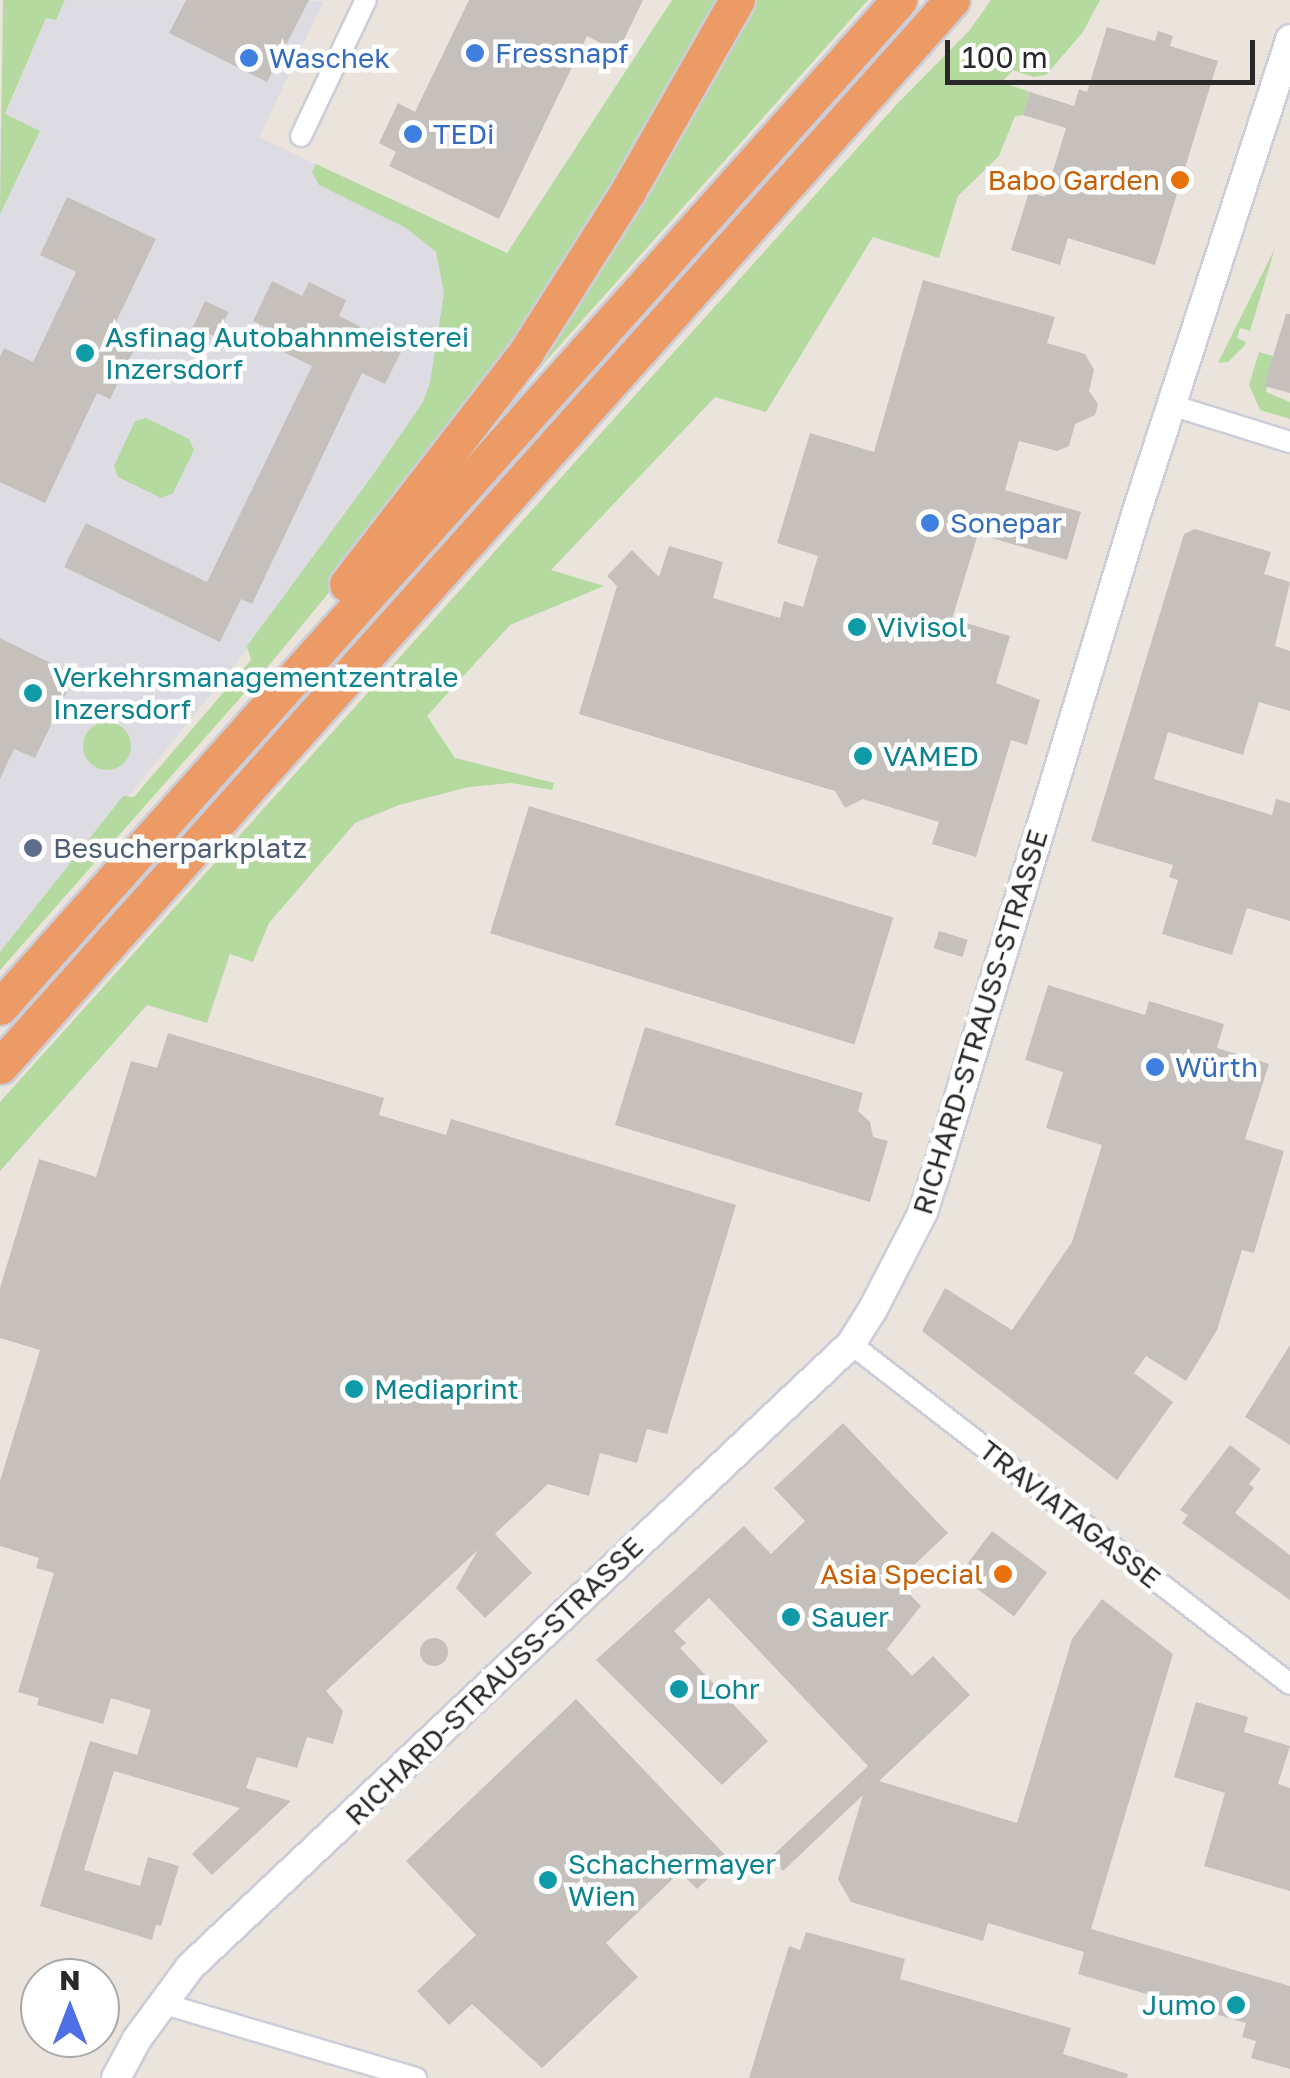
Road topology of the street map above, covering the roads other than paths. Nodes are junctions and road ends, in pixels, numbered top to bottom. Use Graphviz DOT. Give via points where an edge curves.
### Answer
graph roads {
  1 [pos="366,0"];
  2 [pos="736,0"];
  3 [pos="899,0"];
  4 [pos="952,0"];
  5 [pos="1290,39"];
  6 [pos="300,136"];
  7 [pos="1170,405"];
  8 [pos="1290,442"];
  9 [pos="190,792"];
  10 [pos="0,1007"];
  11 [pos="0,1066"];
  12 [pos="851,1344"];
  13 [pos="1290,1684"];
  14 [pos="162,2002"];
  15 [pos="116,2078"];
  16 [pos="416,2078"];
  1 -- 6 [label="street"];
  2 -- 9 [label="highway" via="628,192 526,352"];
  3 -- 9 [label="highway"];
  4 -- 11 [label="highway"];
  5 -- 7 [label="main road, RICHARD-STRAUSS-STRASSE"];
  7 -- 8 [label="street"];
  7 -- 12 [label="main road, RICHARD-STRAUSS-STRASSE" via="929,1194"];
  9 -- 10 [label="highway"];
  12 -- 13 [label="street, TRAVIATAGASSE"];
  12 -- 14 [label="main road, RICHARD-STRAUSS-STRASSE" via="190,1968"];
  14 -- 15 [label="main road, RICHARD-STRAUSS-STRASSE"];
  14 -- 16 [label="street"];
}
